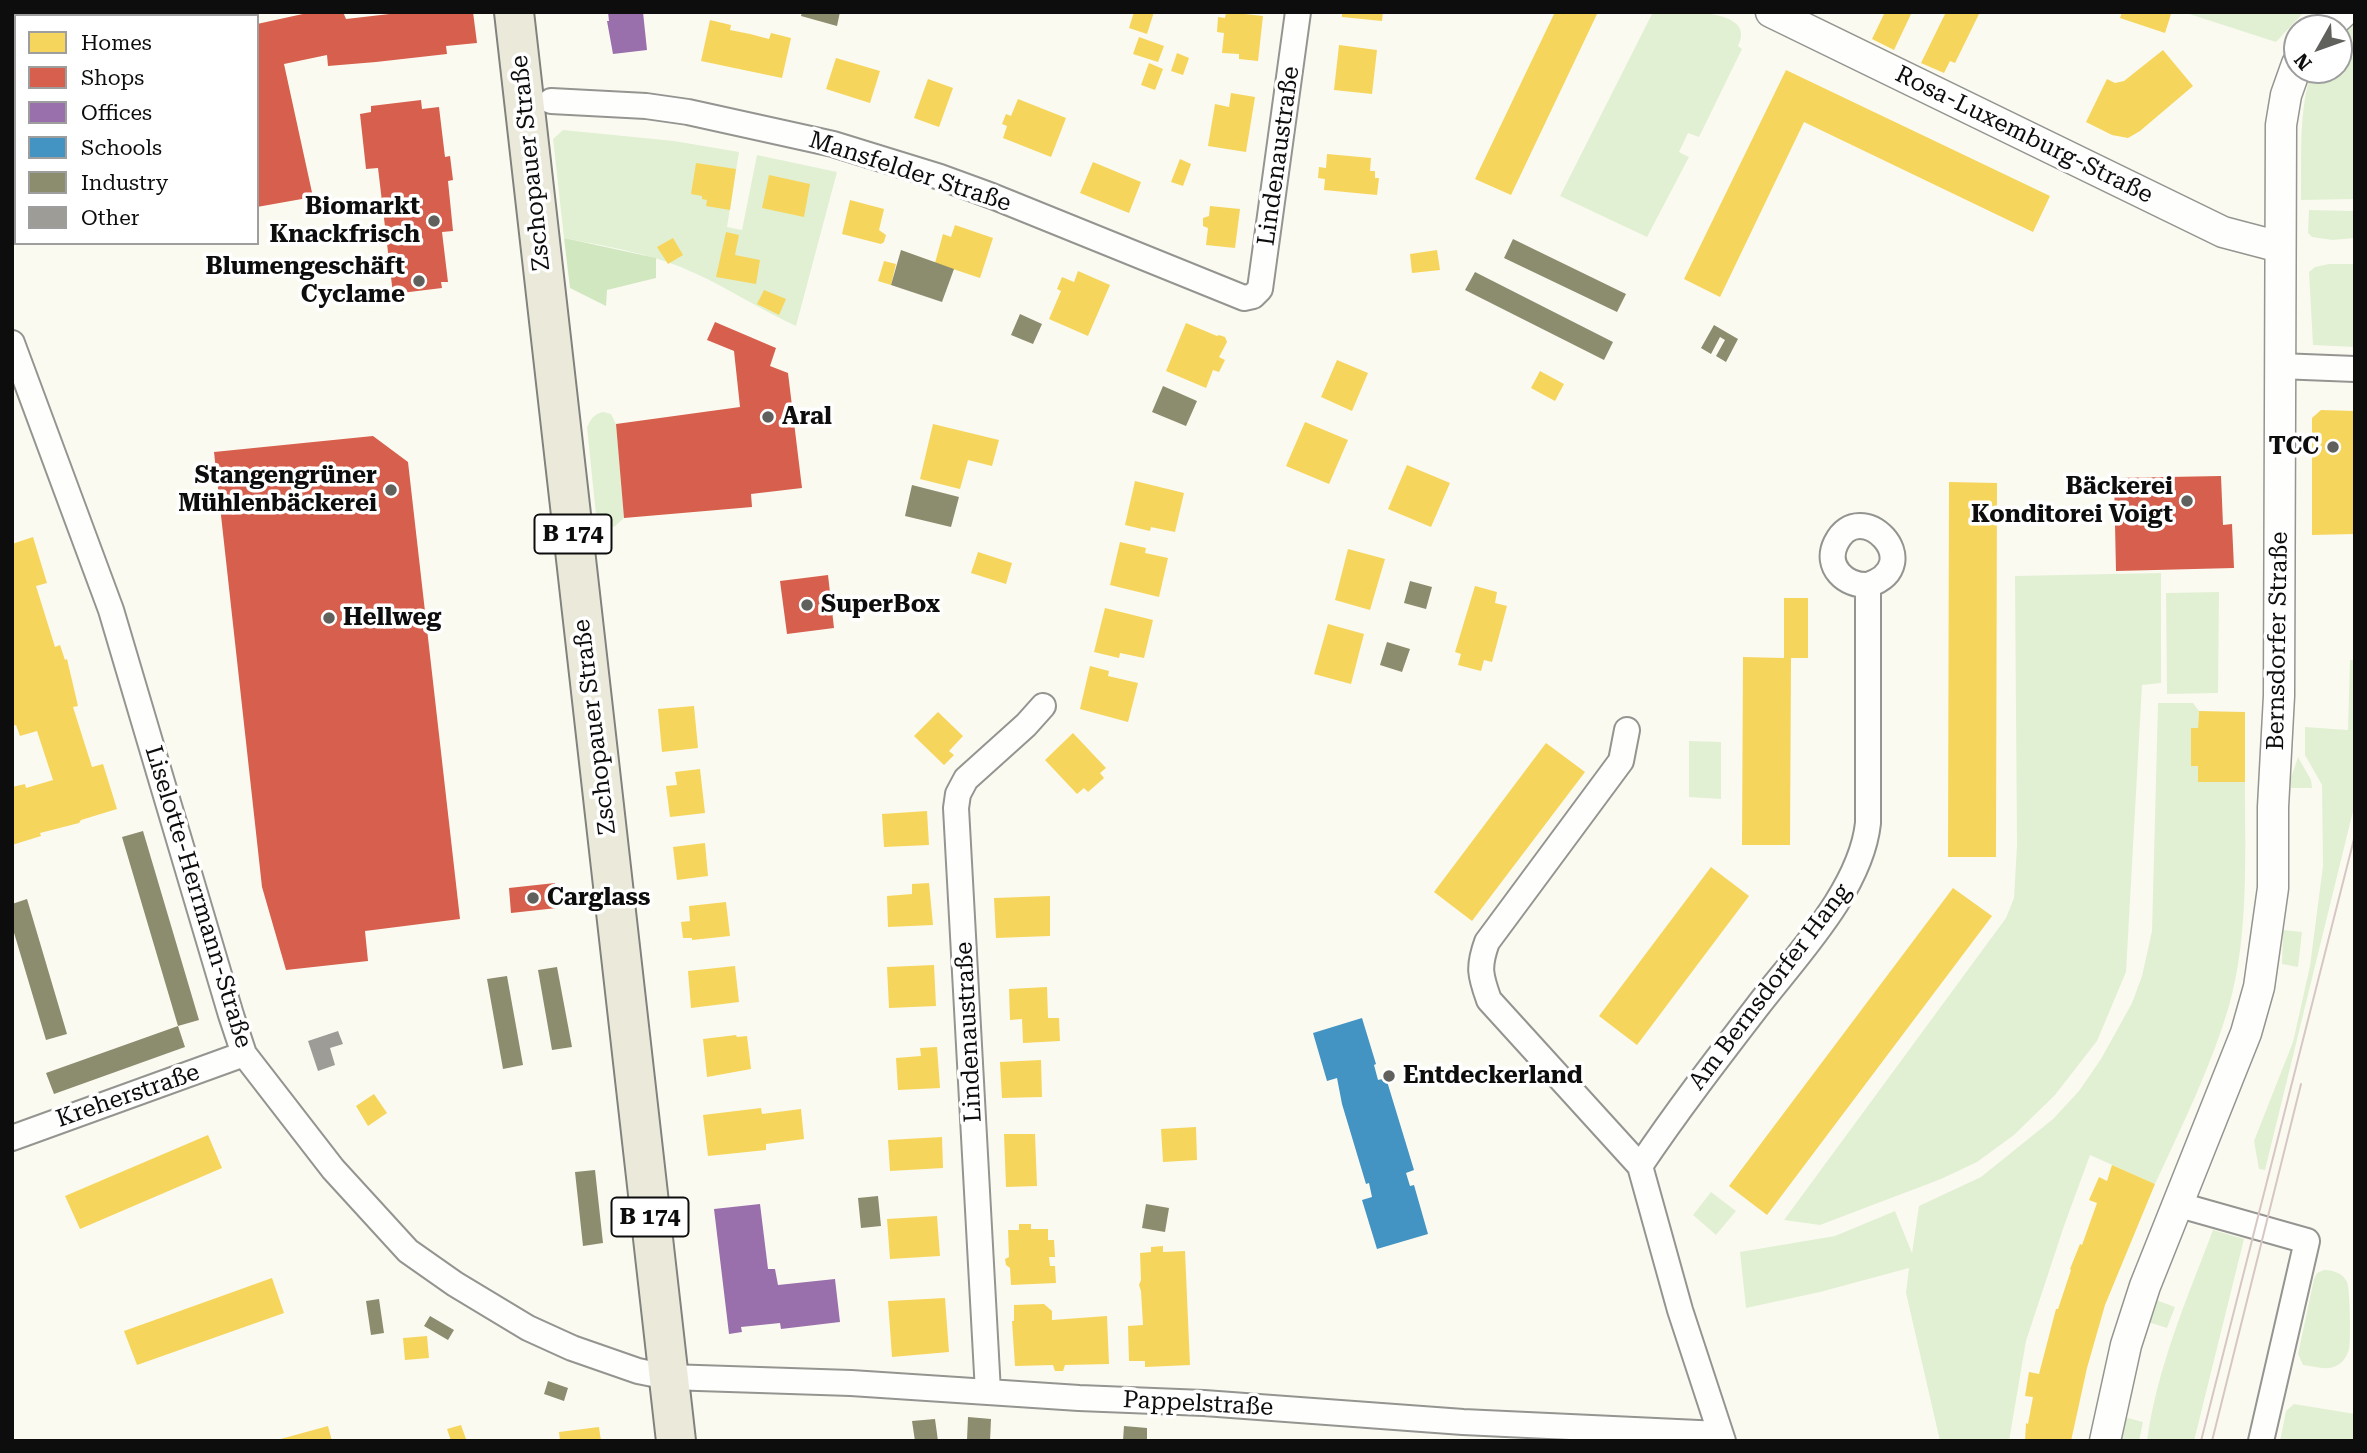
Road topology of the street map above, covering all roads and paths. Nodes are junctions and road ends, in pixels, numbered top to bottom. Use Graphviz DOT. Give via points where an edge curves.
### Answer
graph roads {
  1 [pos="514,12"];
  2 [pos="1298,12"];
  3 [pos="1771,12"];
  4 [pos="2290,84"];
  5 [pos="551,101"];
  6 [pos="2280,247"];
  7 [pos="1253,296"];
  8 [pos="12,342"];
  9 [pos="2279,366"];
  10 [pos="2355,369"];
  11 [pos="1868,585"];
  12 [pos="1043,706"];
  13 [pos="1627,730"];
  14 [pos="244,1054"];
  15 [pos="12,1138"];
  16 [pos="1640,1166"];
  17 [pos="2176,1204"];
  18 [pos="668,1377"];
  19 [pos="988,1392"];
  20 [pos="1722,1437"];
  21 [pos="676,1441"];
  22 [pos="2105,1441"];
  23 [pos="2261,1441"];
  1 -- 18 [label="main road, Zschopauer Straße / B 174"];
  2 -- 7 [label="street, Lindenaustraße" via="1260,289"];
  3 -- 6 [label="street, Rosa-Luxemburg-Straße" via="2223,232"];
  4 -- 6 [label="street, Bernsdorfer Straße" via="2281,125"];
  5 -- 7 [label="street, Mansfelder Straße" via="688,112 833,144 946,179 1244,298"];
  6 -- 9 [label="street, Bernsdorfer Straße"];
  8 -- 14 [label="street, Liselotte-Herrmann-Straße" via="111,610"];
  9 -- 10 [label="street"];
  9 -- 17 [label="street, Bernsdorfer Straße" via="2279,696 2273,887 2259,987 2246,1033"];
  11 -- 16 [label="street, Am Bernsdorfer Hang" via="1868,823 1863,852 1832,909"];
  12 -- 19 [label="street, Lindenaustraße" via="966,779 956,808"];
  13 -- 16 [label="street" via="1622,761 1487,942 1480,961 1489,1000"];
  14 -- 15 [label="street, Kreherstraße"];
  14 -- 18 [label="street, Liselotte-Herrmann-Straße" via="333,1169 408,1251 528,1328 611,1362"];
  16 -- 20 [label="street"];
  17 -- 22 [label="street, Bernsdorfer Straße" via="2126,1345"];
  17 -- 23 [label="street" via="2307,1241"];
  18 -- 19 [label="street, Pappelstraße"];
  18 -- 21 [label="main road, Zschopauer Straße / B 174"];
  19 -- 20 [label="street, Pappelstraße"];
}
